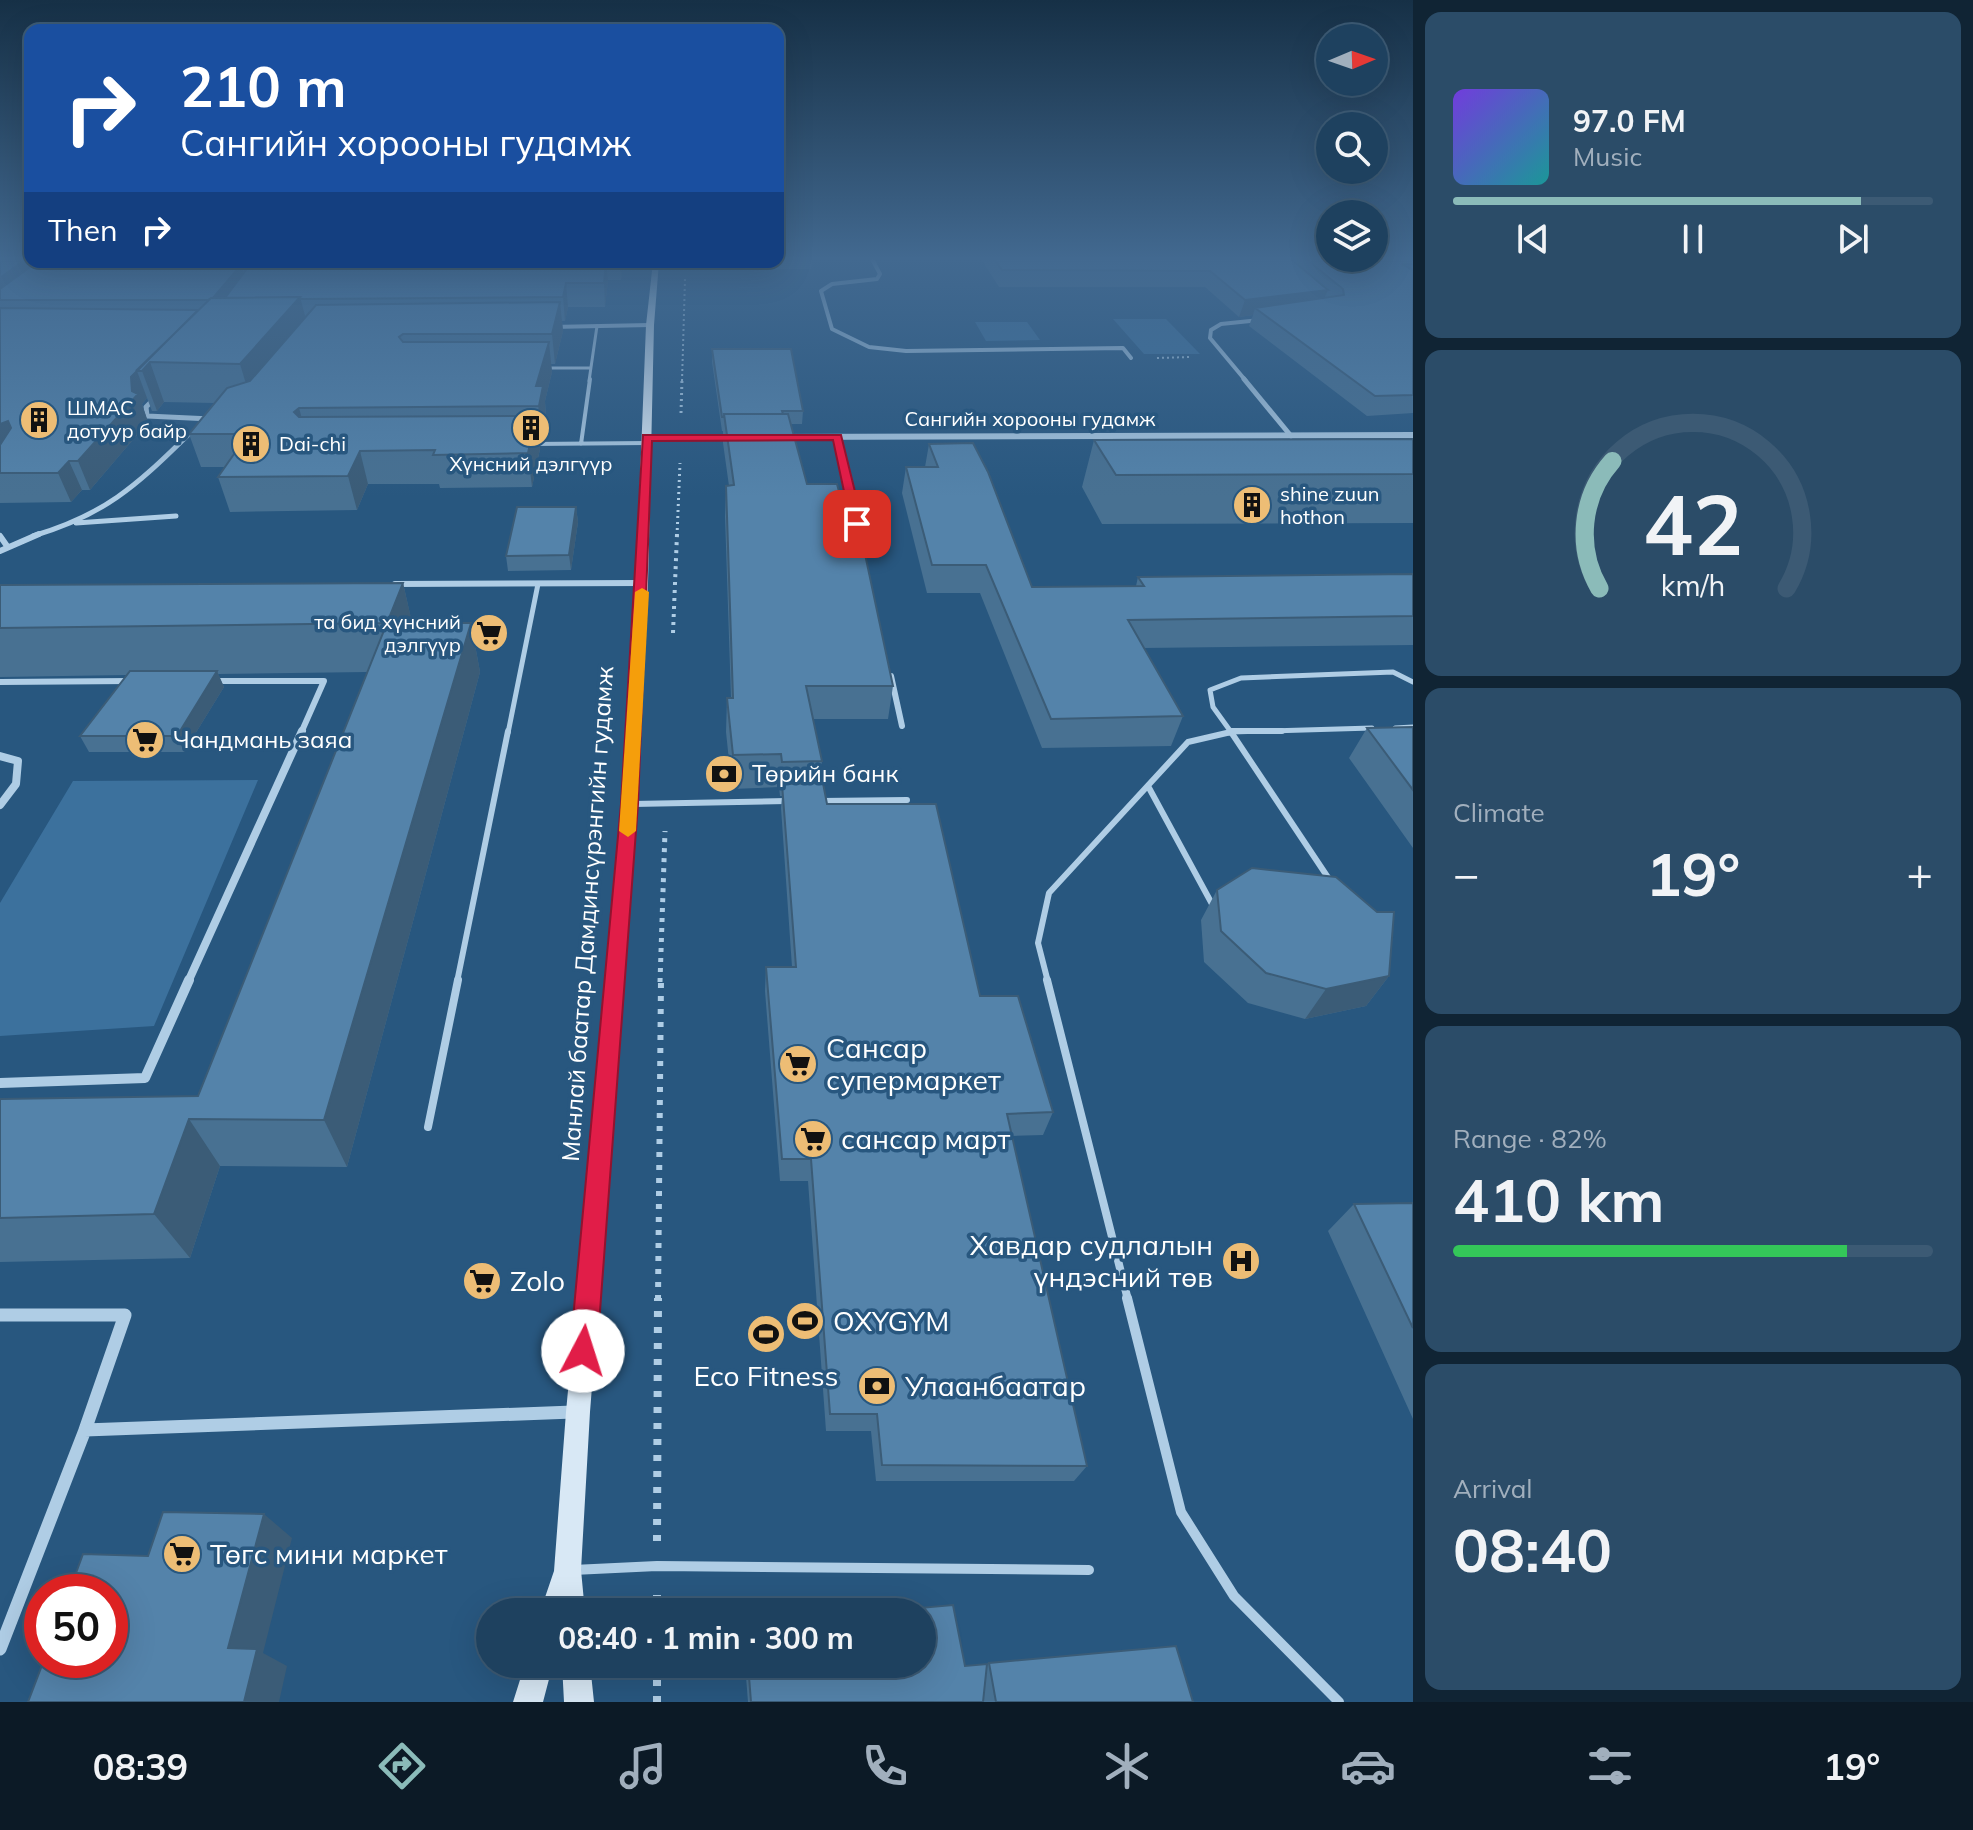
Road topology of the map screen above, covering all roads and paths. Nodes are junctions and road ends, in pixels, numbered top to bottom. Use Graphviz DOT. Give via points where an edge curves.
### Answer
graph roads {
  1 [pos="595,338"];
  2 [pos="650,338"];
  3 [pos="683,338"];
  4 [pos="849,338"];
  5 [pos="1210,338"];
  6 [pos="1224,357"];
  7 [pos="1131,358"];
  8 [pos="546,368"];
  9 [pos="591,368"];
  10 [pos="168,385"];
  11 [pos="220,419"];
  12 [pos="1413,435"];
  13 [pos="187,436"];
  14 [pos="1291,436"];
  15 [pos="838,437"];
  16 [pos="681,438"];
  17 [pos="647,440"];
  18 [pos="521,444"];
  19 [pos="581,444"];
  20 [pos="176,516"];
  21 [pos="75,523"];
  22 [pos="0,536"];
  23 [pos="7,546"];
  24 [pos="0,551"];
  25 [pos="865,559"];
  26 [pos="642,583"];
  27 [pos="381,584"];
  28 [pos="538,584"];
  29 [pos="673,645"];
  30 [pos="888,665"];
  31 [pos="139,681"];
  32 [pos="201,681"];
  33 [pos="0,682"];
  34 [pos="1413,682"];
  35 [pos="902,726"];
  36 [pos="1413,727"];
  37 [pos="1231,732"];
  38 [pos="0,756"];
  39 [pos="1148,786"];
  40 [pos="907,800"];
  41 [pos="801,801"];
  42 [pos="816,801"];
  43 [pos="666,802"];
  44 [pos="630,804"];
  45 [pos="0,805"];
  46 [pos="1336,888"];
  47 [pos="1212,904"];
  48 [pos="0,1083"];
  49 [pos="428,1127"];
  50 [pos="0,1315"];
  51 [pos="578,1412"];
  52 [pos="85,1430"];
  53 [pos="657,1566"];
  54 [pos="567,1570"];
  55 [pos="1089,1570"];
  56 [pos="558,1598"];
  57 [pos="570,1598"];
  58 [pos="657,1598"];
  59 [pos="0,1649"];
  60 [pos="535,1678"];
  61 [pos="577,1678"];
  62 [pos="657,1678"];
  63 [pos="528,1702"];
  64 [pos="579,1702"];
  65 [pos="657,1702"];
  66 [pos="1339,1702"];
  1 -- 9 [label="lane"];
  2 -- 17 [label="main road, Манлай баатар Дамдинсүрэнгийн гудамж"];
  3 -- 16 [label="path"];
  4 -- 7 [label="street" via="906,351 1123,348"];
  5 -- 6 [label="street"];
  6 -- 7 [label="path"];
  6 -- 14 [label="street"];
  8 -- 9 [label="lane"];
  9 -- 19 [label="lane"];
  10 -- 11 [label="street" via="146,407 147,416"];
  12 -- 14 [label="street, Сангийн хорооны гудамж"];
  13 -- 21 [label="street" via="149,472"];
  14 -- 15 [label="street, Сангийн хорооны гудамж"];
  15 -- 16 [label="street, Сангийн хорооны гудамж"];
  15 -- 25 [label="street"];
  16 -- 17 [label="street, Сангийн хорооны гудамж"];
  16 -- 29 [label="path"];
  17 -- 19 [label="lane"];
  17 -- 26 [label="main road, Манлай баатар Дамдинсүрэнгийн гудамж"];
  18 -- 19 [label="lane"];
  20 -- 21 [label="street"];
  21 -- 23 [label="street"];
  22 -- 23 [label="street"];
  23 -- 24 [label="street"];
  26 -- 28 [label="street"];
  26 -- 44 [label="main road, Манлай баатар Дамдинсүрэнгийн гудамж"];
  27 -- 28 [label="street"];
  28 -- 49 [label="lane"];
  30 -- 35 [label="street"];
  31 -- 33 [label="street"];
  32 -- 48 [label="street" via="324,681 145,1078"];
  34 -- 37 [label="lane" via="1393,672 1241,678 1210,690 1213,707"];
  36 -- 37 [label="lane"];
  37 -- 39 [label="lane" via="1188,742"];
  37 -- 46 [label="lane"];
  38 -- 45 [label="street" via="18,761 16,784"];
  39 -- 47 [label="lane"];
  39 -- 66 [label="lane" via="1049,893 1038,943 1181,1512 1234,1596"];
  40 -- 42 [label="lane"];
  41 -- 43 [label="lane"];
  43 -- 44 [label="lane"];
  43 -- 53 [label="path" via="658,1065"];
  44 -- 51 [label="main road, Манлай баатар Дамдинсүрэнгийн гудамж"];
  50 -- 52 [label="street" via="125,1315"];
  51 -- 52 [label="street"];
  51 -- 54 [label="main road, Манлай баатар Дамдинсүрэнгийн гудамж"];
  52 -- 59 [label="street"];
  53 -- 54 [label="lane"];
  53 -- 55 [label="lane"];
  53 -- 58 [label="path"];
  54 -- 56 [label="main road, Манлай баатар Дамдинсүрэнгийн гудамж"];
  54 -- 57 [label="main road, Манлай баатар Дамдинсүрэнгийн гудамж"];
  60 -- 63 [label="main road"];
  61 -- 64 [label="main road"];
  62 -- 65 [label="path"];
}
